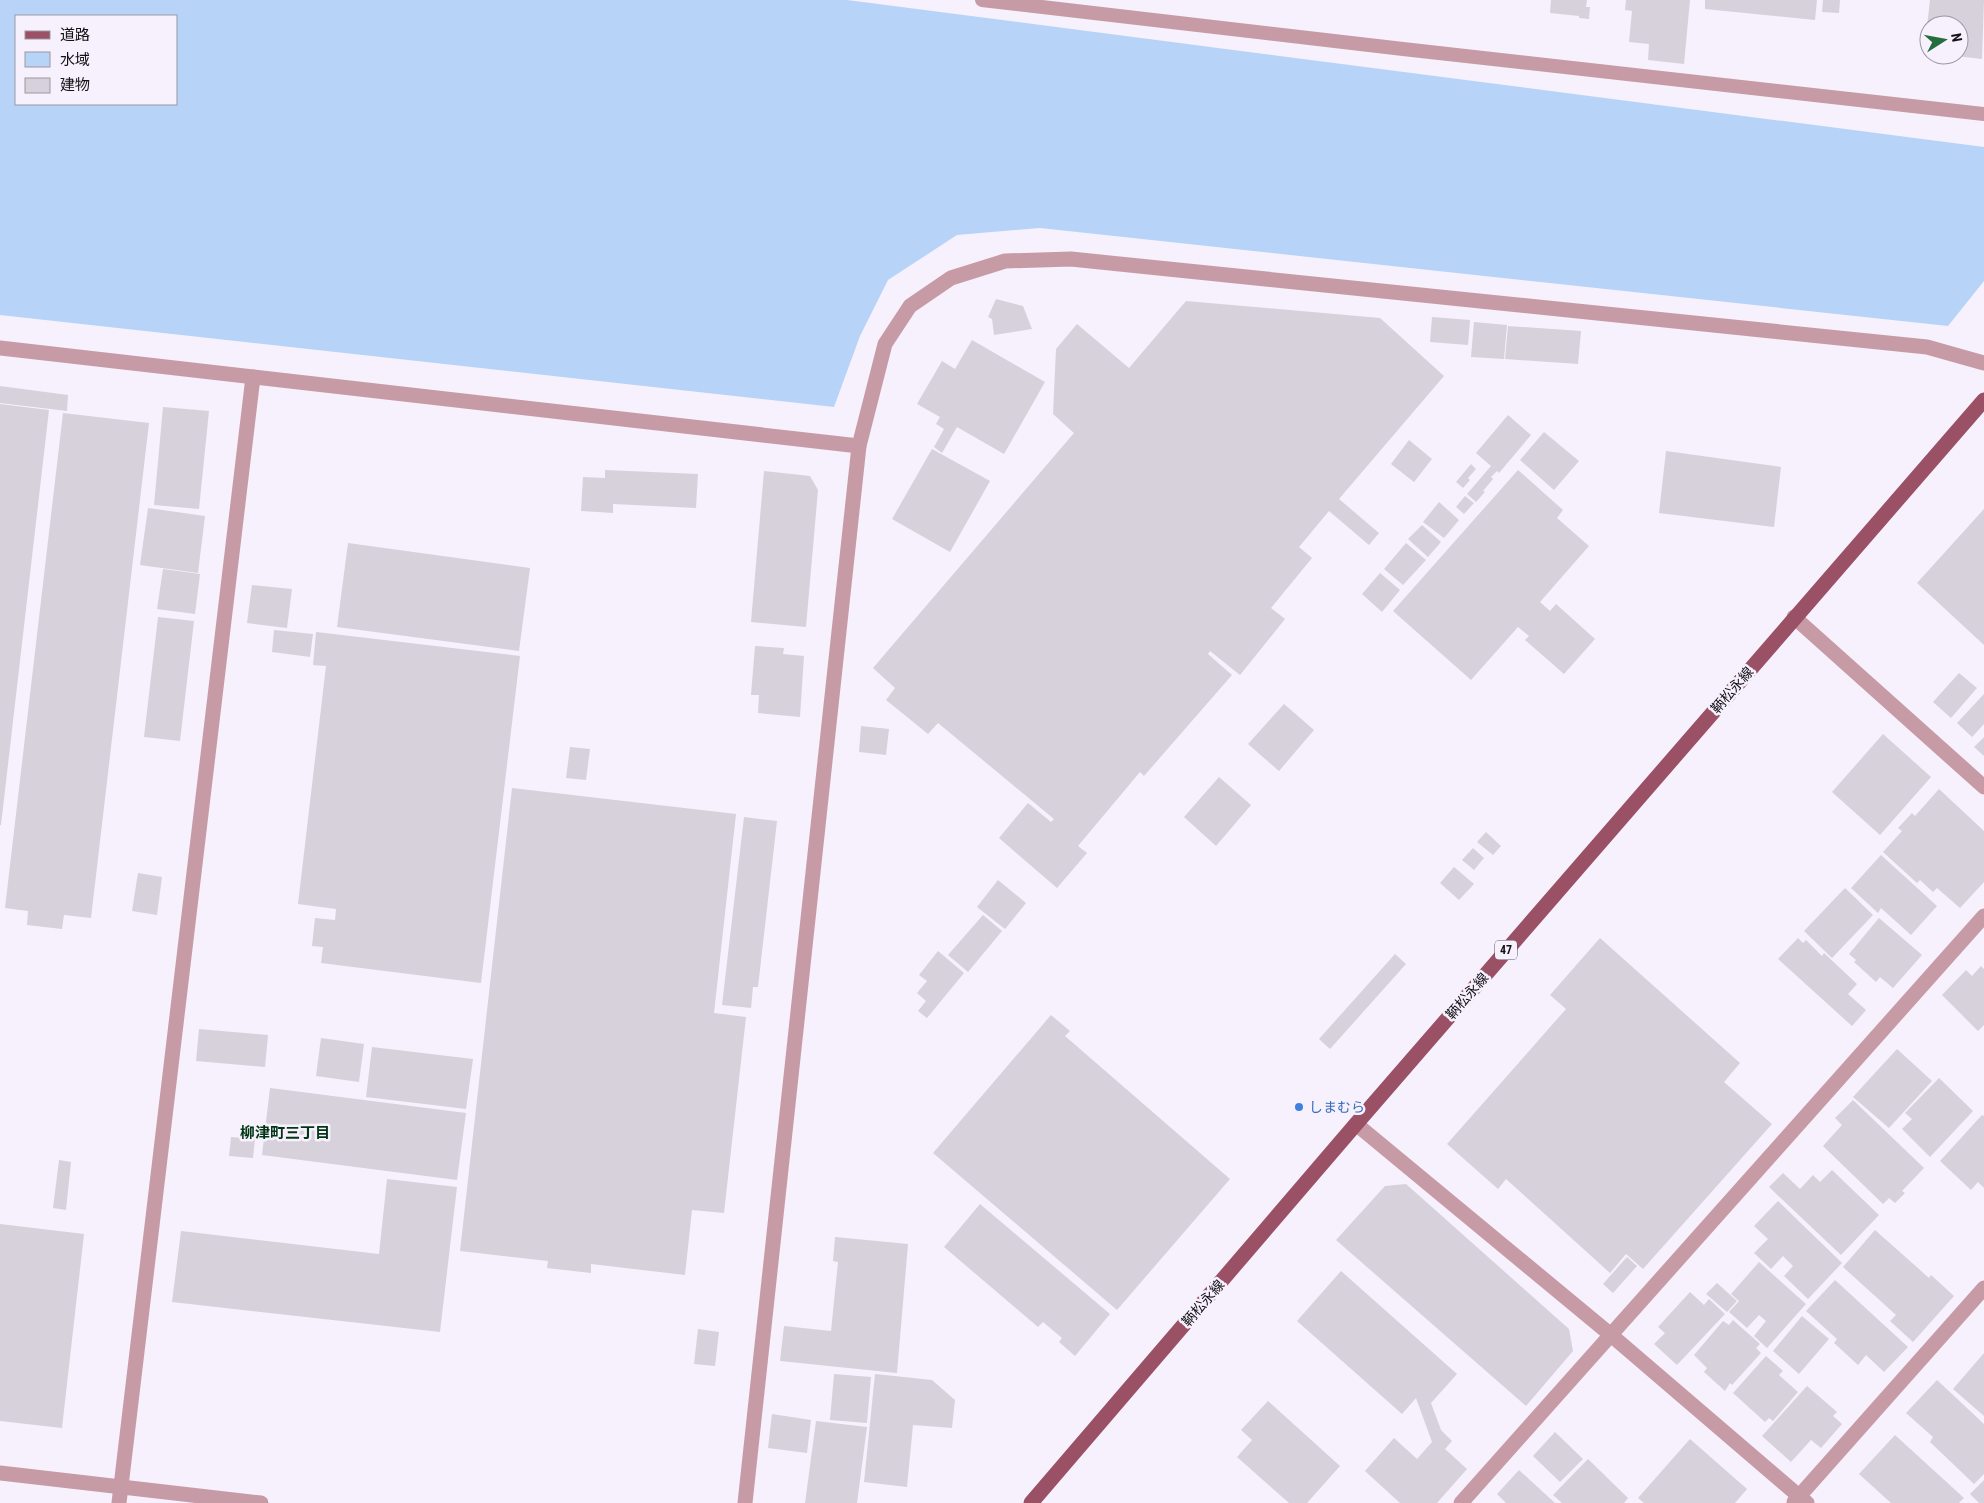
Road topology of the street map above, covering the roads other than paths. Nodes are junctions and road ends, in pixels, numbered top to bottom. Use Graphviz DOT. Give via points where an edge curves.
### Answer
graph roads {
  1 [pos="982,0"];
  2 [pos="1984,114"];
  3 [pos="0,348"];
  4 [pos="1984,364"];
  5 [pos="253,377"];
  6 [pos="1984,400"];
  7 [pos="859,446"];
  8 [pos="1794,617"];
  9 [pos="1984,787"];
  10 [pos="1984,916"];
  11 [pos="1356,1124"];
  12 [pos="1984,1288"];
  13 [pos="1611,1335"];
  14 [pos="0,1472"];
  15 [pos="120,1487"];
  16 [pos="1799,1501"];
  17 [pos="118,1503"];
  18 [pos="261,1503"];
  19 [pos="745,1503"];
  20 [pos="1031,1503"];
  21 [pos="1461,1503"];
  1 -- 2 [label="lane"];
  3 -- 5 [label="street"];
  4 -- 7 [label="street" via="1927,347 1071,259 1005,261 951,278 910,306 885,344"];
  5 -- 7 [label="street"];
  5 -- 15 [label="street"];
  6 -- 8 [label="main road, 鞆松永線 / 47"];
  7 -- 19 [label="street"];
  8 -- 9 [label="street"];
  8 -- 11 [label="main road, 鞆松永線 / 47"];
  10 -- 13 [label="street"];
  11 -- 13 [label="street"];
  11 -- 20 [label="main road, 鞆松永線 / 47"];
  12 -- 16 [label="street"];
  13 -- 16 [label="street"];
  13 -- 21 [label="street"];
  14 -- 15 [label="street"];
  15 -- 17 [label="street"];
  15 -- 18 [label="street"];
}
